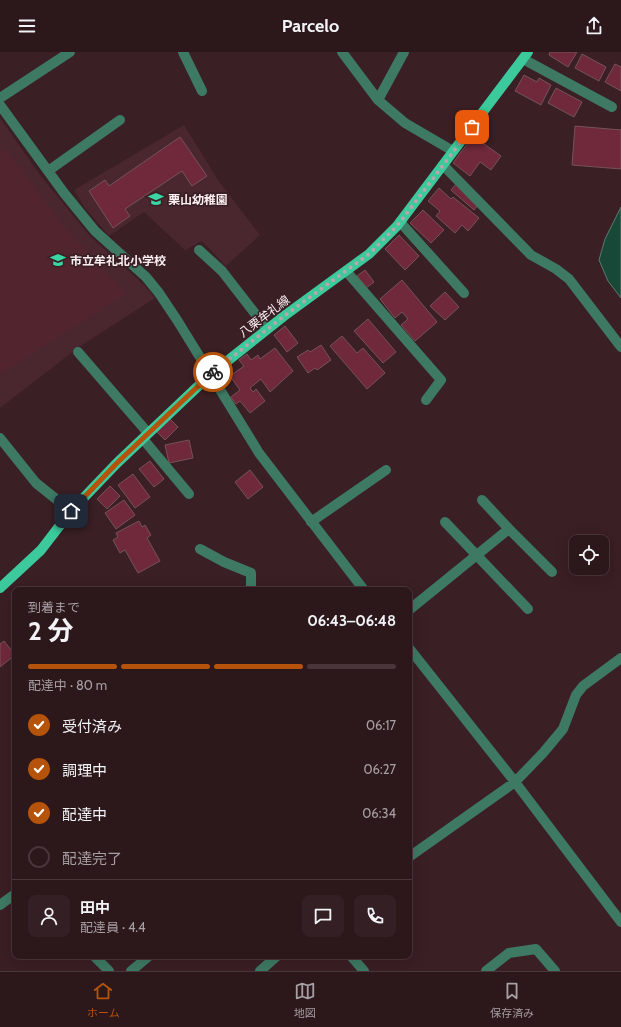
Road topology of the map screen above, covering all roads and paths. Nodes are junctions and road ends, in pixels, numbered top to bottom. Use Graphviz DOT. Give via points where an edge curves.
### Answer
graph roads {
  1 [pos="70,52"];
  2 [pos="182,52"];
  3 [pos="342,52"];
  4 [pos="404,52"];
  5 [pos="525,56"];
  6 [pos="202,91"];
  7 [pos="0,98"];
  8 [pos="378,100"];
  9 [pos="0,105"];
  10 [pos="612,107"];
  11 [pos="120,120"];
  12 [pos="453,151"];
  13 [pos="443,165"];
  14 [pos="48,171"];
  15 [pos="400,222"];
  16 [pos="199,250"];
  17 [pos="346,271"];
  18 [pos="464,293"];
  19 [pos="267,329"];
  20 [pos="621,347"];
  21 [pos="78,352"];
  22 [pos="211,374"];
  23 [pos="426,400"];
  24 [pos="146,436"];
  25 [pos="0,438"];
  26 [pos="386,470"];
  27 [pos="189,494"];
  28 [pos="482,500"];
  29 [pos="71,511"];
  30 [pos="311,522"];
  31 [pos="445,522"];
  32 [pos="509,529"];
  33 [pos="200,548"];
  34 [pos="477,555"];
  35 [pos="552,572"];
  36 [pos="251,587"];
  37 [pos="357,587"];
  38 [pos="0,588"];
  39 [pos="412,608"];
  40 [pos="528,609"];
  41 [pos="412,652"];
  42 [pos="621,658"];
  43 [pos="515,782"];
  44 [pos="412,855"];
  45 [pos="12,896"];
  46 [pos="0,905"];
  47 [pos="621,922"];
  48 [pos="97,959"];
  49 [pos="145,959"];
  50 [pos="273,959"];
  51 [pos="354,959"];
  52 [pos="110,971"];
  53 [pos="131,971"];
  54 [pos="260,971"];
  55 [pos="364,971"];
  56 [pos="486,971"];
  57 [pos="555,971"];
  1 -- 7 [label="street"];
  2 -- 6 [label="street"];
  3 -- 8 [label="street"];
  4 -- 8 [label="street"];
  5 -- 10 [label="street"];
  5 -- 12 [label="main road, 八栗牟礼線"];
  8 -- 12 [label="street" via="405,123"];
  9 -- 14 [label="street"];
  11 -- 14 [label="street"];
  12 -- 13 [label="main road, 八栗牟礼線"];
  13 -- 15 [label="main road, 八栗牟礼線"];
  13 -- 20 [label="street" via="531,255 569,279"];
  14 -- 22 [label="street" via="95,231 146,277 159,293"];
  15 -- 17 [label="main road, 八栗牟礼線" via="369,254"];
  15 -- 18 [label="street"];
  16 -- 19 [label="street" via="222,271"];
  17 -- 19 [label="main road, 八栗牟礼線"];
  17 -- 23 [label="street" via="441,380"];
  19 -- 22 [label="main road, 八栗牟礼線"];
  21 -- 24 [label="street"];
  22 -- 24 [label="main road, 八栗牟礼線"];
  22 -- 30 [label="street" via="259,453"];
  24 -- 27 [label="street"];
  24 -- 29 [label="main road, 八栗牟礼線"];
  25 -- 29 [label="street" via="36,483"];
  26 -- 30 [label="street"];
  28 -- 32 [label="street"];
  29 -- 38 [label="main road, 八栗牟礼線" via="41,550"];
  30 -- 37 [label="street"];
  31 -- 34 [label="street"];
  32 -- 34 [label="street"];
  32 -- 35 [label="street"];
  33 -- 36 [label="street" via="224,562 251,573"];
  34 -- 39 [label="street"];
  34 -- 40 [label="street"];
  41 -- 43 [label="street"];
  42 -- 43 [label="street" via="583,686 576,695 563,729"];
  43 -- 44 [label="street"];
  43 -- 47 [label="street"];
  45 -- 46 [label="street"];
  48 -- 52 [label="street"];
  49 -- 53 [label="street"];
  50 -- 54 [label="street"];
  51 -- 55 [label="street"];
  56 -- 57 [label="street" via="509,953 536,949"];
}
